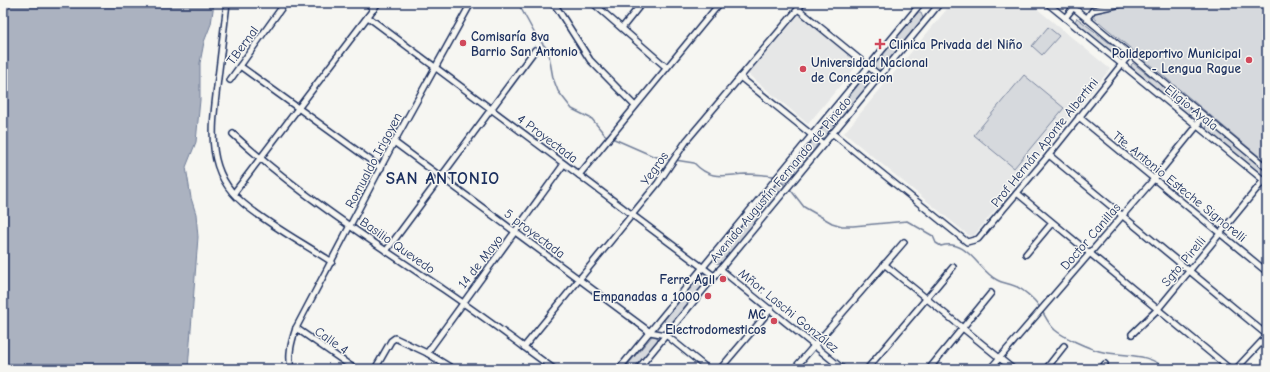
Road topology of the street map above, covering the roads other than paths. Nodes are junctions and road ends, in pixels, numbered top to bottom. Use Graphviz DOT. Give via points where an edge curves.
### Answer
graph roads {
  1 [pos="227,3"];
  2 [pos="285,3"];
  3 [pos="367,3"];
  4 [pos="378,3"];
  5 [pos="471,3"];
  6 [pos="552,3"];
  7 [pos="562,3"];
  8 [pos="593,3"];
  9 [pos="642,3"];
  10 [pos="720,3"];
  11 [pos="803,3"];
  12 [pos="921,3"];
  13 [pos="940,3"];
  14 [pos="1068,3"];
  15 [pos="1126,3"];
  16 [pos="1051,4"];
  17 [pos="1076,5"];
  18 [pos="557,8"];
  19 [pos="374,9"];
  20 [pos="798,9"];
  21 [pos="368,17"];
  22 [pos="1065,18"];
  23 [pos="1087,18"];
  24 [pos="622,28"];
  25 [pos="535,50"];
  26 [pos="1130,54"];
  27 [pos="1121,64"];
  28 [pos="240,66"];
  29 [pos="869,66"];
  30 [pos="666,67"];
  31 [pos="436,68"];
  32 [pos="880,76"];
  33 [pos="740,77"];
  34 [pos="230,80"];
  35 [pos="635,106"];
  36 [pos="299,109"];
  37 [pos="492,110"];
  38 [pos="1203,115"];
  39 [pos="1079,116"];
  40 [pos="1197,126"];
  41 [pos="233,134"];
  42 [pos="832,134"];
  43 [pos="813,135"];
  44 [pos="394,142"];
  45 [pos="823,144"];
  46 [pos="1049,155"];
  47 [pos="260,159"];
  48 [pos="564,164"];
  49 [pos="381,168"];
  50 [pos="1267,168"];
  51 [pos="579,175"];
  52 [pos="441,176"];
  53 [pos="1154,179"];
  54 [pos="1265,182"];
  55 [pos="1017,192"];
  56 [pos="234,193"];
  57 [pos="632,215"];
  58 [pos="1122,216"];
  59 [pos="1052,223"];
  60 [pos="351,226"];
  61 [pos="516,232"];
  62 [pos="1220,234"];
  63 [pos="904,242"];
  64 [pos="386,251"];
  65 [pos="1026,254"];
  66 [pos="1089,254"];
  67 [pos="332,262"];
  68 [pos="884,264"];
  69 [pos="953,267"];
  70 [pos="703,268"];
  71 [pos="720,269"];
  72 [pos="1189,271"];
  73 [pos="1267,272"];
  74 [pos="714,276"];
  75 [pos="580,279"];
  76 [pos="991,293"];
  77 [pos="926,298"];
  78 [pos="462,302"];
  79 [pos="771,309"];
  80 [pos="1158,309"];
  81 [pos="296,328"];
  82 [pos="963,329"];
  83 [pos="650,332"];
  84 [pos="1132,334"];
  85 [pos="666,335"];
  86 [pos="1267,335"];
  87 [pos="814,345"];
  88 [pos="1064,346"];
  89 [pos="524,347"];
  90 [pos="427,353"];
  91 [pos="1000,358"];
  92 [pos="291,369"];
  93 [pos="355,369"];
  94 [pos="375,369"];
  95 [pos="453,369"];
  96 [pos="554,369"];
  97 [pos="619,369"];
  98 [pos="638,369"];
  99 [pos="708,369"];
  100 [pos="720,369"];
  101 [pos="794,369"];
  102 [pos="843,369"];
  103 [pos="867,369"];
  104 [pos="929,369"];
  105 [pos="990,369"];
  106 [pos="1013,369"];
  107 [pos="1046,369"];
  108 [pos="1230,369"];
  109 [pos="1236,369"];
  1 -- 56 [label="street" via="212,138 221,174"];
  2 -- 28 [label="street, T.Bernal"];
  3 -- 19 [label="street"];
  4 -- 19 [label="street"];
  5 -- 31 [label="street, Romualdo Irigoyen"];
  6 -- 18 [label="street"];
  7 -- 18 [label="street"];
  8 -- 24 [label="street"];
  9 -- 24 [label="street"];
  10 -- 30 [label="street"];
  11 -- 20 [label="street, Yegros"];
  12 -- 29 [label="street, Avenida Augustín Fernando de Pinedo"];
  13 -- 32 [label="street, Avenida Augustín Fernando de Pinedo"];
  14 -- 17 [label="street, Eligio Ayala"];
  15 -- 23 [label="street" via="1094,10"];
  16 -- 22 [label="street, Eligio Ayala"];
  17 -- 22 [label="street"];
  17 -- 23 [label="street, Eligio Ayala"];
  18 -- 35 [label="street" via="590,60"];
  19 -- 21 [label="street"];
  20 -- 29 [label="street"];
  20 -- 33 [label="street, Yegros"];
  21 -- 31 [label="street, 4 Proyectada"];
  21 -- 36 [label="street"];
  22 -- 27 [label="street, Eligio Ayala"];
  23 -- 26 [label="street, Eligio Ayala"];
  24 -- 30 [label="street"];
  25 -- 37 [label="street"];
  26 -- 27 [label="street, Prof Hernán Aponte Albertini"];
  26 -- 38 [label="street, Eligio Ayala"];
  27 -- 39 [label="street, Prof Hernán Aponte Albertini"];
  27 -- 40 [label="street, Eligio Ayala"];
  28 -- 34 [label="street, T.Bernal"];
  28 -- 36 [label="street"];
  29 -- 32 [label="street"];
  29 -- 43 [label="street, Avenida Augustín Fernando de Pinedo"];
  30 -- 35 [label="street"];
  31 -- 37 [label="street, 4 Proyectada"];
  31 -- 44 [label="street, Romualdo Irigoyen"];
  32 -- 42 [label="street, Avenida Augustín Fernando de Pinedo"];
  33 -- 43 [label="street"];
  33 -- 57 [label="street, Yegros" via="687,140"];
  35 -- 51 [label="street"];
  36 -- 47 [label="street"];
  36 -- 49 [label="street"];
  37 -- 48 [label="street, 4 Proyectada"];
  37 -- 52 [label="street"];
  38 -- 40 [label="street, Doctor Canillas"];
  38 -- 50 [label="street, Eligio Ayala"];
  39 -- 46 [label="street, Prof Hernán Aponte Albertini"];
  39 -- 53 [label="street, Tte. Antonio Esteche Signorelli"];
  40 -- 53 [label="street, Doctor Canillas"];
  40 -- 54 [label="street, Eligio Ayala"];
  41 -- 47 [label="street, Basilio Quevedo"];
  42 -- 45 [label="street, Avenida Augustín Fernando de Pinedo"];
  42 -- 55 [label="street, Prof Hernán Aponte Albertini" via="967,242 978,239"];
  43 -- 45 [label="street"];
  43 -- 70 [label="street, Avenida Augustín Fernando de Pinedo"];
  44 -- 49 [label="street, Romualdo Irigoyen"];
  44 -- 52 [label="street, 5 proyectada"];
  45 -- 71 [label="street, Avenida Augustín Fernando de Pinedo"];
  46 -- 55 [label="street, Prof Hernán Aponte Albertini"];
  46 -- 58 [label="street"];
  47 -- 56 [label="street"];
  47 -- 60 [label="street, Basilio Quevedo"];
  48 -- 51 [label="street, 4 Proyectada"];
  48 -- 61 [label="street, 14 de Mayo"];
  49 -- 60 [label="street, Romualdo Irigoyen"];
  51 -- 57 [label="street, 4 Proyectada"];
  52 -- 61 [label="street, 5 proyectada"];
  52 -- 64 [label="street"];
  53 -- 58 [label="street, Doctor Canillas"];
  53 -- 62 [label="street, Tte. Antonio Esteche Signorelli"];
  54 -- 62 [label="street, Sgto. Pirelli"];
  55 -- 59 [label="street"];
  56 -- 67 [label="street" via="254,211"];
  57 -- 70 [label="street, 4 Proyectada"];
  57 -- 75 [label="street, Yegros"];
  58 -- 66 [label="street, Doctor Canillas"];
  58 -- 72 [label="street"];
  59 -- 65 [label="street"];
  59 -- 66 [label="street"];
  60 -- 64 [label="street, Basilio Quevedo"];
  60 -- 67 [label="street, Romualdo Irigoyen"];
  61 -- 75 [label="street, 5 proyectada"];
  61 -- 78 [label="street, 14 de Mayo"];
  62 -- 72 [label="street, Sgto. Pirelli"];
  62 -- 73 [label="street, Tte. Antonio Esteche Signorelli"];
  63 -- 68 [label="street"];
  64 -- 78 [label="street, Basilio Quevedo"];
  66 -- 80 [label="street"];
  66 -- 91 [label="street, Doctor Canillas"];
  67 -- 81 [label="street, Romualdo Irigoyen"];
  68 -- 77 [label="street"];
  68 -- 87 [label="street"];
  69 -- 77 [label="street"];
  70 -- 74 [label="street, 4 Proyectada"];
  70 -- 83 [label="street, Avenida Augustín Fernando de Pinedo"];
  71 -- 74 [label="street, Avenida Augustín Fernando de Pinedo"];
  71 -- 79 [label="street, Mñor. Laschi González"];
  72 -- 80 [label="street, Sgto. Pirelli"];
  72 -- 86 [label="street"];
  74 -- 85 [label="street, Avenida Augustín Fernando de Pinedo"];
  75 -- 83 [label="street, 5 proyectada"];
  75 -- 89 [label="street, Yegros"];
  76 -- 82 [label="street"];
  77 -- 82 [label="street"];
  77 -- 103 [label="street"];
  78 -- 89 [label="street, Basilio Quevedo"];
  78 -- 90 [label="street, 14 de Mayo"];
  79 -- 87 [label="street, Mñor. Laschi González"];
  79 -- 100 [label="street"];
  80 -- 84 [label="street, Sgto. Pirelli"];
  80 -- 108 [label="street"];
  81 -- 92 [label="street, Romualdo Irigoyen" via="290,345"];
  81 -- 93 [label="street, Calle 4"];
  82 -- 91 [label="street"];
  82 -- 104 [label="street"];
  83 -- 85 [label="street, 5 proyectada"];
  83 -- 97 [label="street, Avenida Augustín Fernando de Pinedo"];
  85 -- 98 [label="street, Avenida Augustín Fernando de Pinedo"];
  85 -- 99 [label="street"];
  86 -- 109 [label="street"];
  87 -- 101 [label="street"];
  87 -- 102 [label="street, Mñor. Laschi González"];
  88 -- 107 [label="street"];
  89 -- 96 [label="street, Basilio Quevedo"];
  90 -- 94 [label="street" via="395,338"];
  90 -- 95 [label="street"];
  91 -- 105 [label="street, Doctor Canillas"];
  91 -- 106 [label="street"];
}
